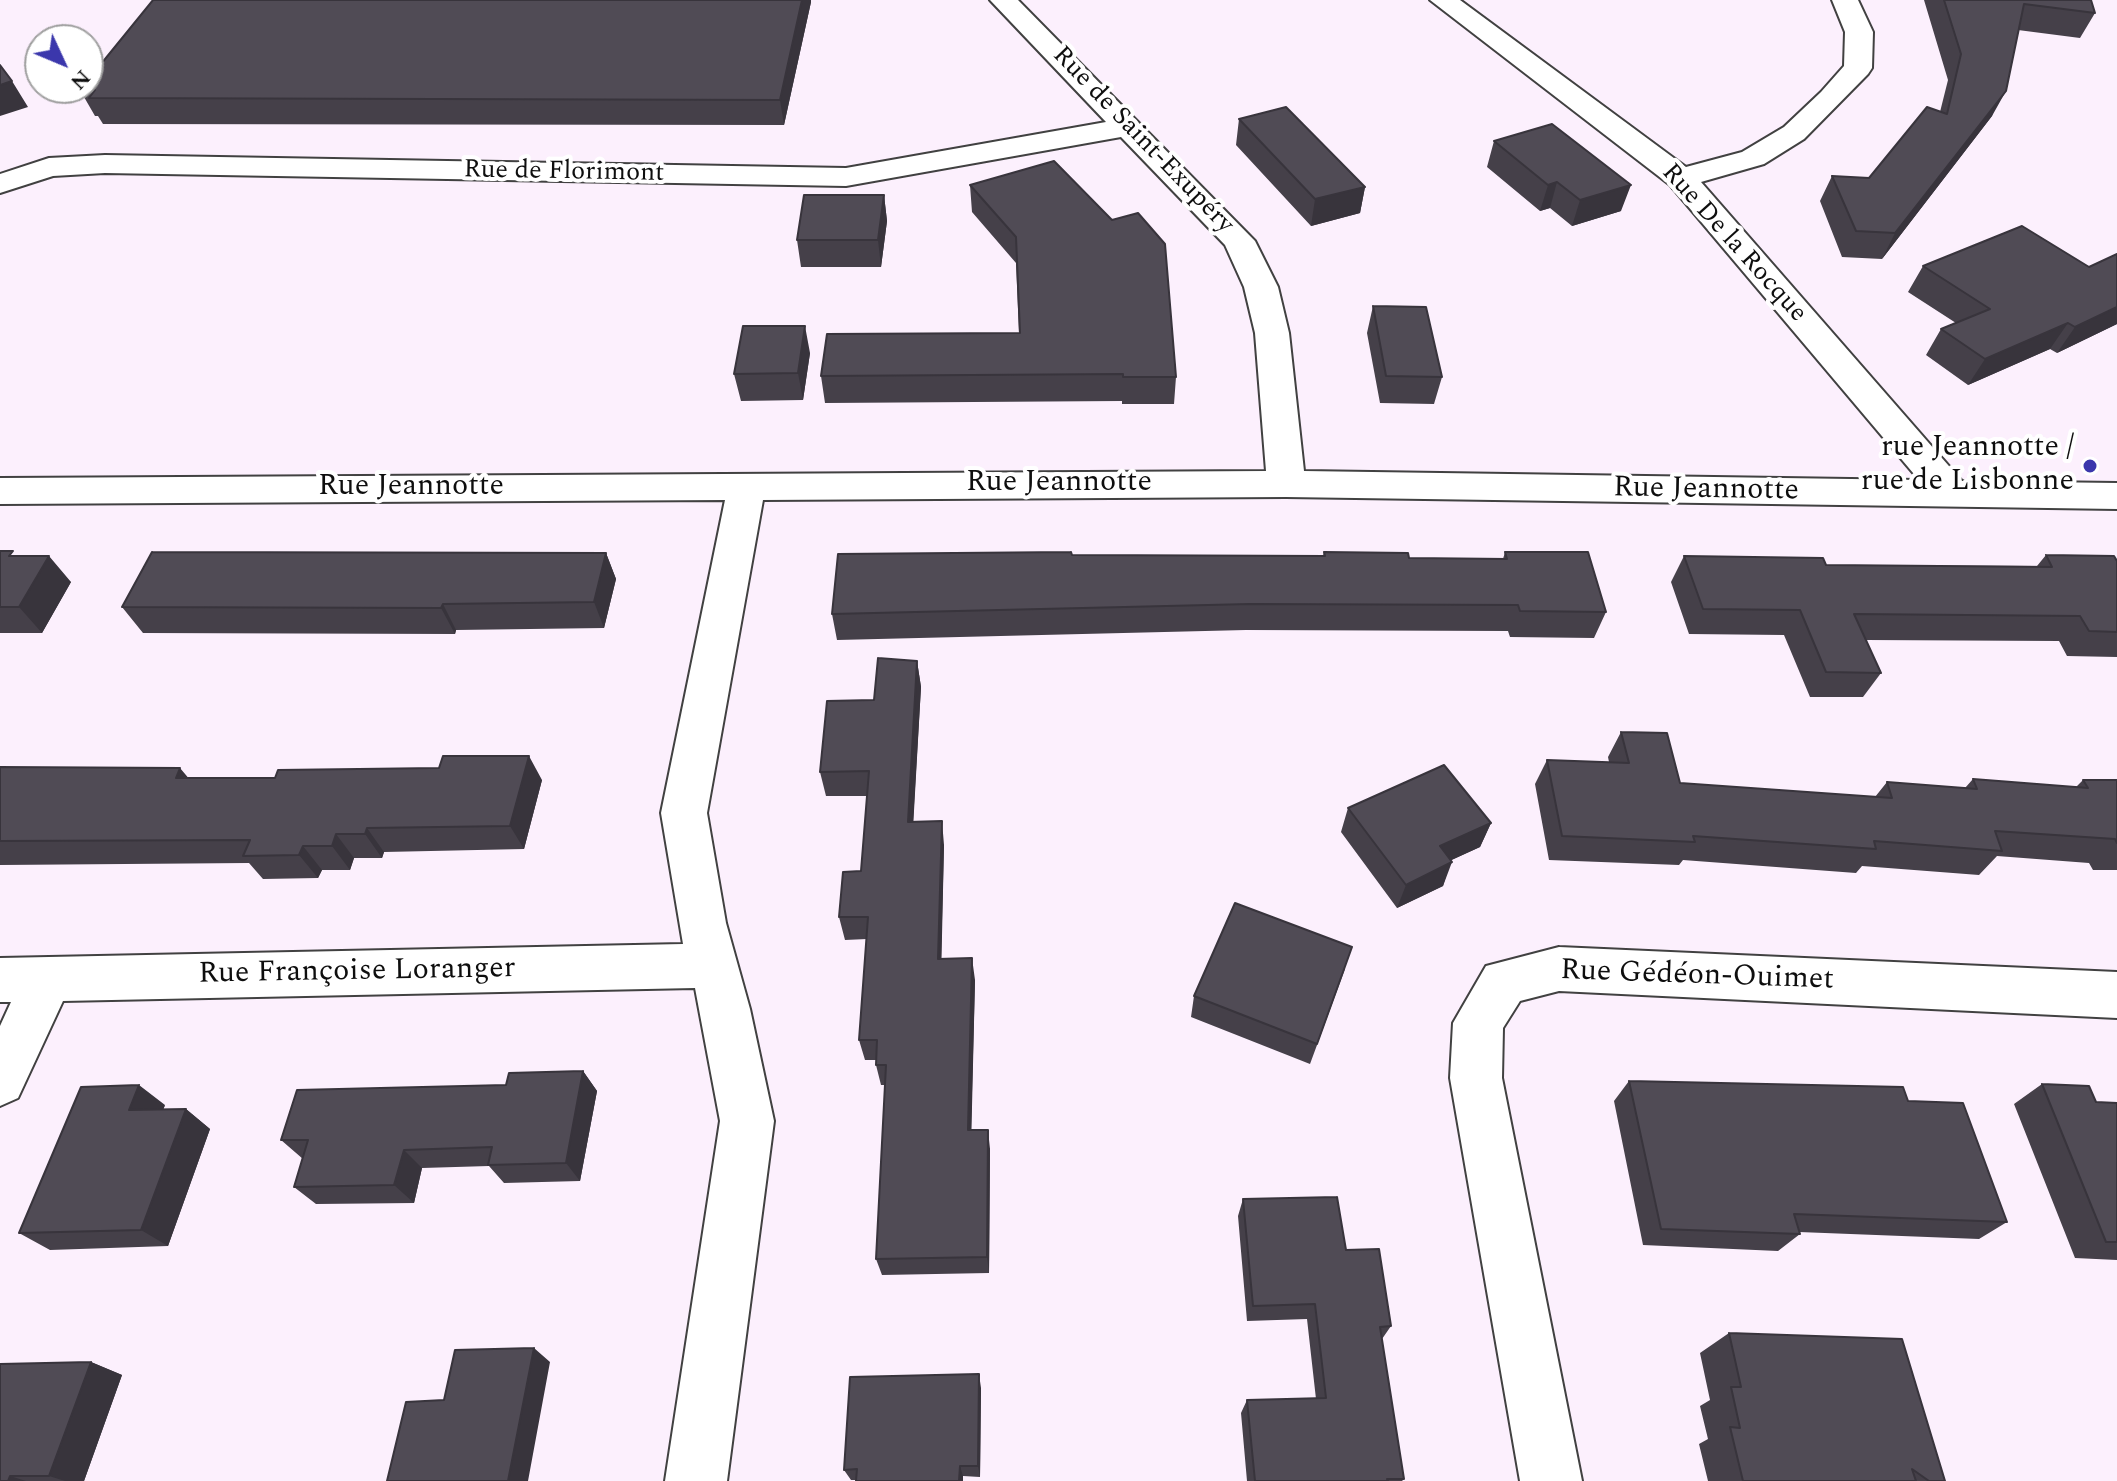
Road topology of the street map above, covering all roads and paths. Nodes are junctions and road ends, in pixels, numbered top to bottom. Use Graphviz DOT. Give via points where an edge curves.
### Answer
graph roads {
  1 [pos="1003,0"];
  2 [pos="1443,0"];
  3 [pos="1845,0"];
  4 [pos="1128,127"];
  5 [pos="1681,178"];
  6 [pos="0,184"];
  7 [pos="1286,484"];
  8 [pos="747,486"];
  9 [pos="0,491"];
  10 [pos="1953,495"];
  11 [pos="2117,496"];
  12 [pos="714,966"];
  13 [pos="24,980"];
  14 [pos="2117,995"];
  15 [pos="0,1081"];
  16 [pos="696,1481"];
  17 [pos="1551,1481"];
  1 -- 4 [label="street, Rue de Saint-Exupéry"];
  2 -- 5 [label="street, Rue De la Rocque"];
  3 -- 5 [label="street" via="1859,32 1858,68 1831,98 1794,133 1753,158"];
  4 -- 6 [label="street, Rue de Florimont" via="846,177 105,164 49,167"];
  4 -- 7 [label="street, Rue de Saint-Exupéry" via="1239,241 1261,287 1272,333"];
  5 -- 10 [label="street, Rue De la Rocque"];
  7 -- 8 [label="street, Rue Jeannotte"];
  7 -- 10 [label="street, Rue Jeannotte"];
  8 -- 9 [label="street, Rue Jeannotte"];
  8 -- 12 [label="street" via="684,813"];
  10 -- 11 [label="street, Rue Jeannotte"];
  12 -- 13 [label="street, Rue Françoise Loranger"];
  12 -- 16 [label="street" via="747,1121"];
  13 -- 15 [label="street"];
  14 -- 17 [label="street, Rue Gédéon-Ouimet" via="1559,969 1504,982 1478,1023 1476,1078"];
}
